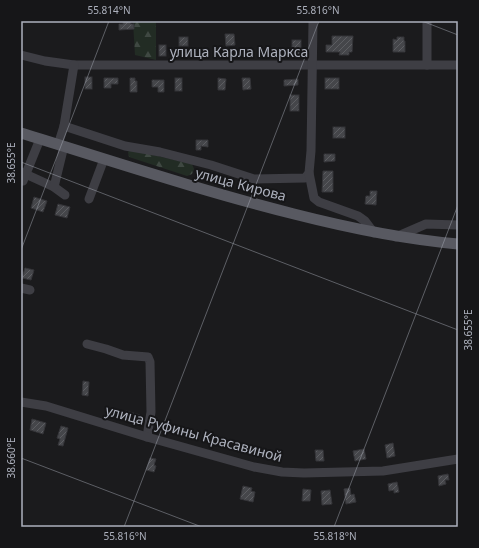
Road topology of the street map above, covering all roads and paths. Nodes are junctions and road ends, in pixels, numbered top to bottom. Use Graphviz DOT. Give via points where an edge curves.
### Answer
graph roads {
  1 [pos="313,21"];
  2 [pos="427,21"];
  3 [pos="21,55"];
  4 [pos="74,65"];
  5 [pos="312,65"];
  6 [pos="427,65"];
  7 [pos="458,65"];
  8 [pos="64,126"];
  9 [pos="21,133"];
  10 [pos="40,139"];
  11 [pos="61,146"];
  12 [pos="104,159"];
  13 [pos="24,176"];
  14 [pos="307,176"];
  15 [pos="54,187"];
  16 [pos="65,195"];
  17 [pos="89,199"];
  18 [pos="458,225"];
  19 [pos="374,233"];
  20 [pos="396,237"];
  21 [pos="458,244"];
  22 [pos="87,344"];
  23 [pos="21,402"];
  24 [pos="147,437"];
  25 [pos="458,459"];
  1 -- 5 [label="street"];
  2 -- 6 [label="street"];
  3 -- 4 [label="street, улица Карла Маркса"];
  4 -- 5 [label="street, улица Карла Маркса"];
  4 -- 8 [label="street"];
  5 -- 6 [label="street, улица Карла Маркса"];
  5 -- 14 [label="street" via="311,151"];
  6 -- 7 [label="street, улица Карла Маркса"];
  8 -- 11 [label="street"];
  8 -- 14 [label="street" via="125,146 212,165 254,179"];
  9 -- 10 [label="main road, улица Кирова"];
  10 -- 11 [label="main road, улица Кирова"];
  10 -- 13 [label="street"];
  11 -- 12 [label="main road, улица Кирова"];
  11 -- 15 [label="street"];
  12 -- 17 [label="street"];
  12 -- 19 [label="main road, улица Кирова" via="231,198"];
  13 -- 15 [label="street"];
  14 -- 19 [label="street" via="314,198 358,216"];
  15 -- 16 [label="street"];
  18 -- 20 [label="street" via="426,224"];
  19 -- 20 [label="main road, улица Кирова"];
  20 -- 21 [label="main road, улица Кирова"];
  22 -- 24 [label="street" via="123,355 148,357 151,412"];
  23 -- 24 [label="street, улица Руфины Красавиной" via="46,406"];
  24 -- 25 [label="street, улица Руфины Красавиной" via="254,467 282,472 383,471"];
}
